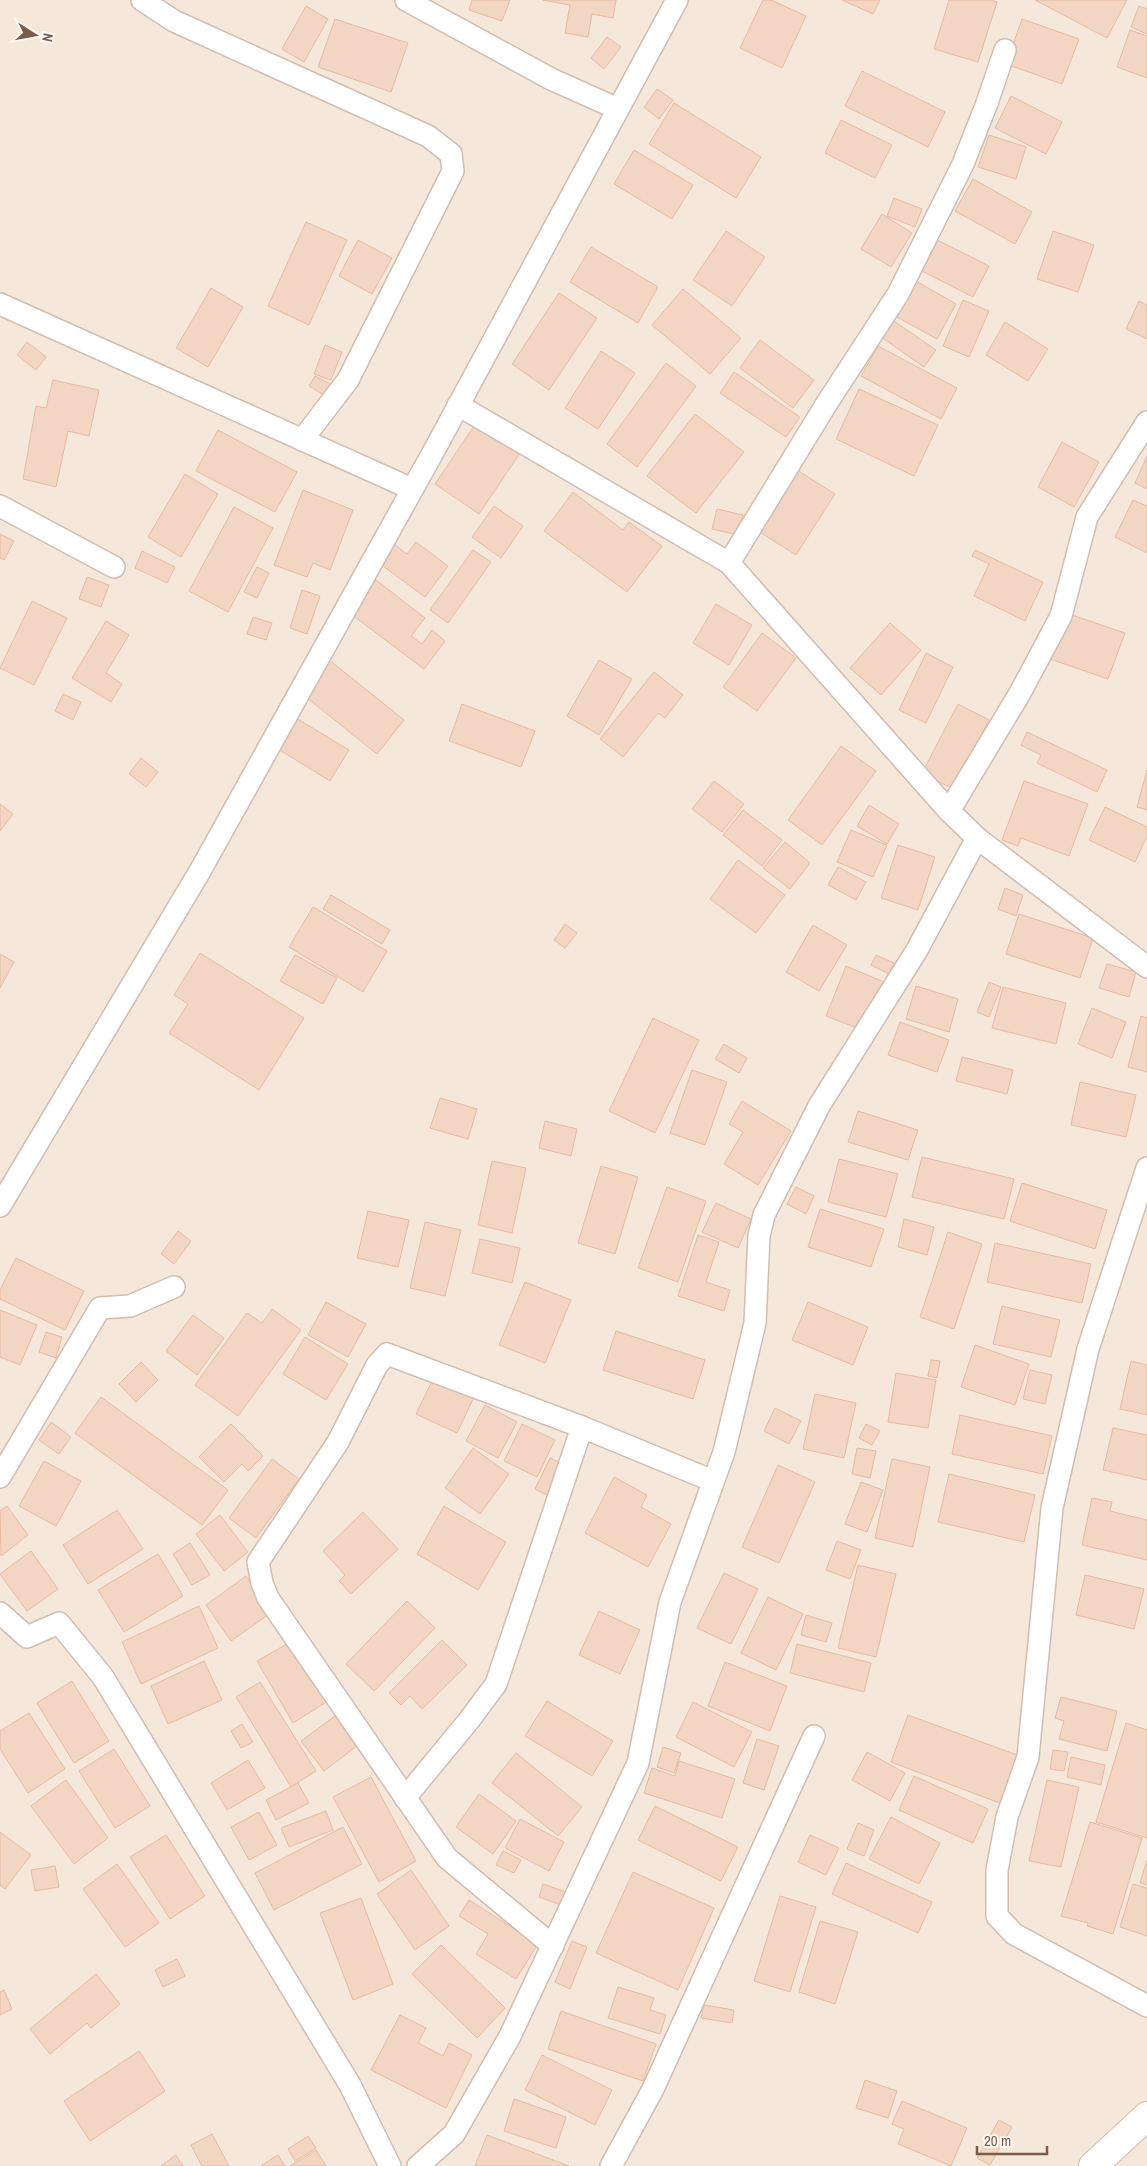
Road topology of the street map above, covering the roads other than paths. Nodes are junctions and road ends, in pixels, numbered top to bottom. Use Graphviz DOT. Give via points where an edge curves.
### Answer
graph roads {
  1 [pos="142,0"];
  2 [pos="406,0"];
  3 [pos="677,0"];
  4 [pos="1005,50"];
  5 [pos="618,109"];
  6 [pos="0,304"];
  7 [pos="458,405"];
  8 [pos="1147,422"];
  9 [pos="302,440"];
  10 [pos="412,489"];
  11 [pos="0,506"];
  12 [pos="729,563"];
  13 [pos="114,567"];
  14 [pos="950,811"];
  15 [pos="977,838"];
  16 [pos="1147,967"];
  17 [pos="1147,1168"];
  18 [pos="0,1206"];
  19 [pos="174,1287"];
  20 [pos="582,1427"];
  21 [pos="0,1477"];
  22 [pos="713,1481"];
  23 [pos="0,1613"];
  24 [pos="814,1736"];
  25 [pos="405,1798"];
  26 [pos="553,1946"];
  27 [pos="1147,2006"];
  28 [pos="1147,2116"];
  29 [pos="390,2166"];
  30 [pos="418,2166"];
  31 [pos="611,2166"];
  32 [pos="1094,2166"];
  1 -- 9 [label="street" via="174,22 428,136 451,154 453,171 348,380"];
  2 -- 5 [label="street" via="551,79"];
  3 -- 5 [label="street"];
  4 -- 12 [label="street" via="962,164 898,294"];
  5 -- 7 [label="street"];
  6 -- 9 [label="street"];
  7 -- 10 [label="street"];
  7 -- 12 [label="street"];
  8 -- 14 [label="street" via="1087,517 1061,616"];
  9 -- 10 [label="street"];
  10 -- 18 [label="street" via="200,871"];
  11 -- 13 [label="street"];
  12 -- 14 [label="street"];
  14 -- 15 [label="street"];
  15 -- 16 [label="street"];
  15 -- 22 [label="street" via="917,950 819,1106 764,1215 758,1236 755,1323 724,1452"];
  17 -- 27 [label="street" via="1088,1349 1052,1508 1028,1757 1008,1817 997,1870 997,1916 1014,1934"];
  19 -- 21 [label="street" via="130,1306 100,1308"];
  20 -- 22 [label="street"];
  20 -- 25 [label="street" via="496,1684"];
  20 -- 25 [label="street" via="387,1354 377,1364 338,1442 258,1562 268,1598"];
  22 -- 26 [label="street" via="670,1602 638,1763"];
  23 -- 29 [label="street" via="27,1637 59,1623 103,1677 350,2085"];
  24 -- 31 [label="street" via="653,2089"];
  25 -- 26 [label="street" via="447,1858"];
  26 -- 30 [label="street" via="510,2036 454,2134"];
  28 -- 32 [label="street"];
}
